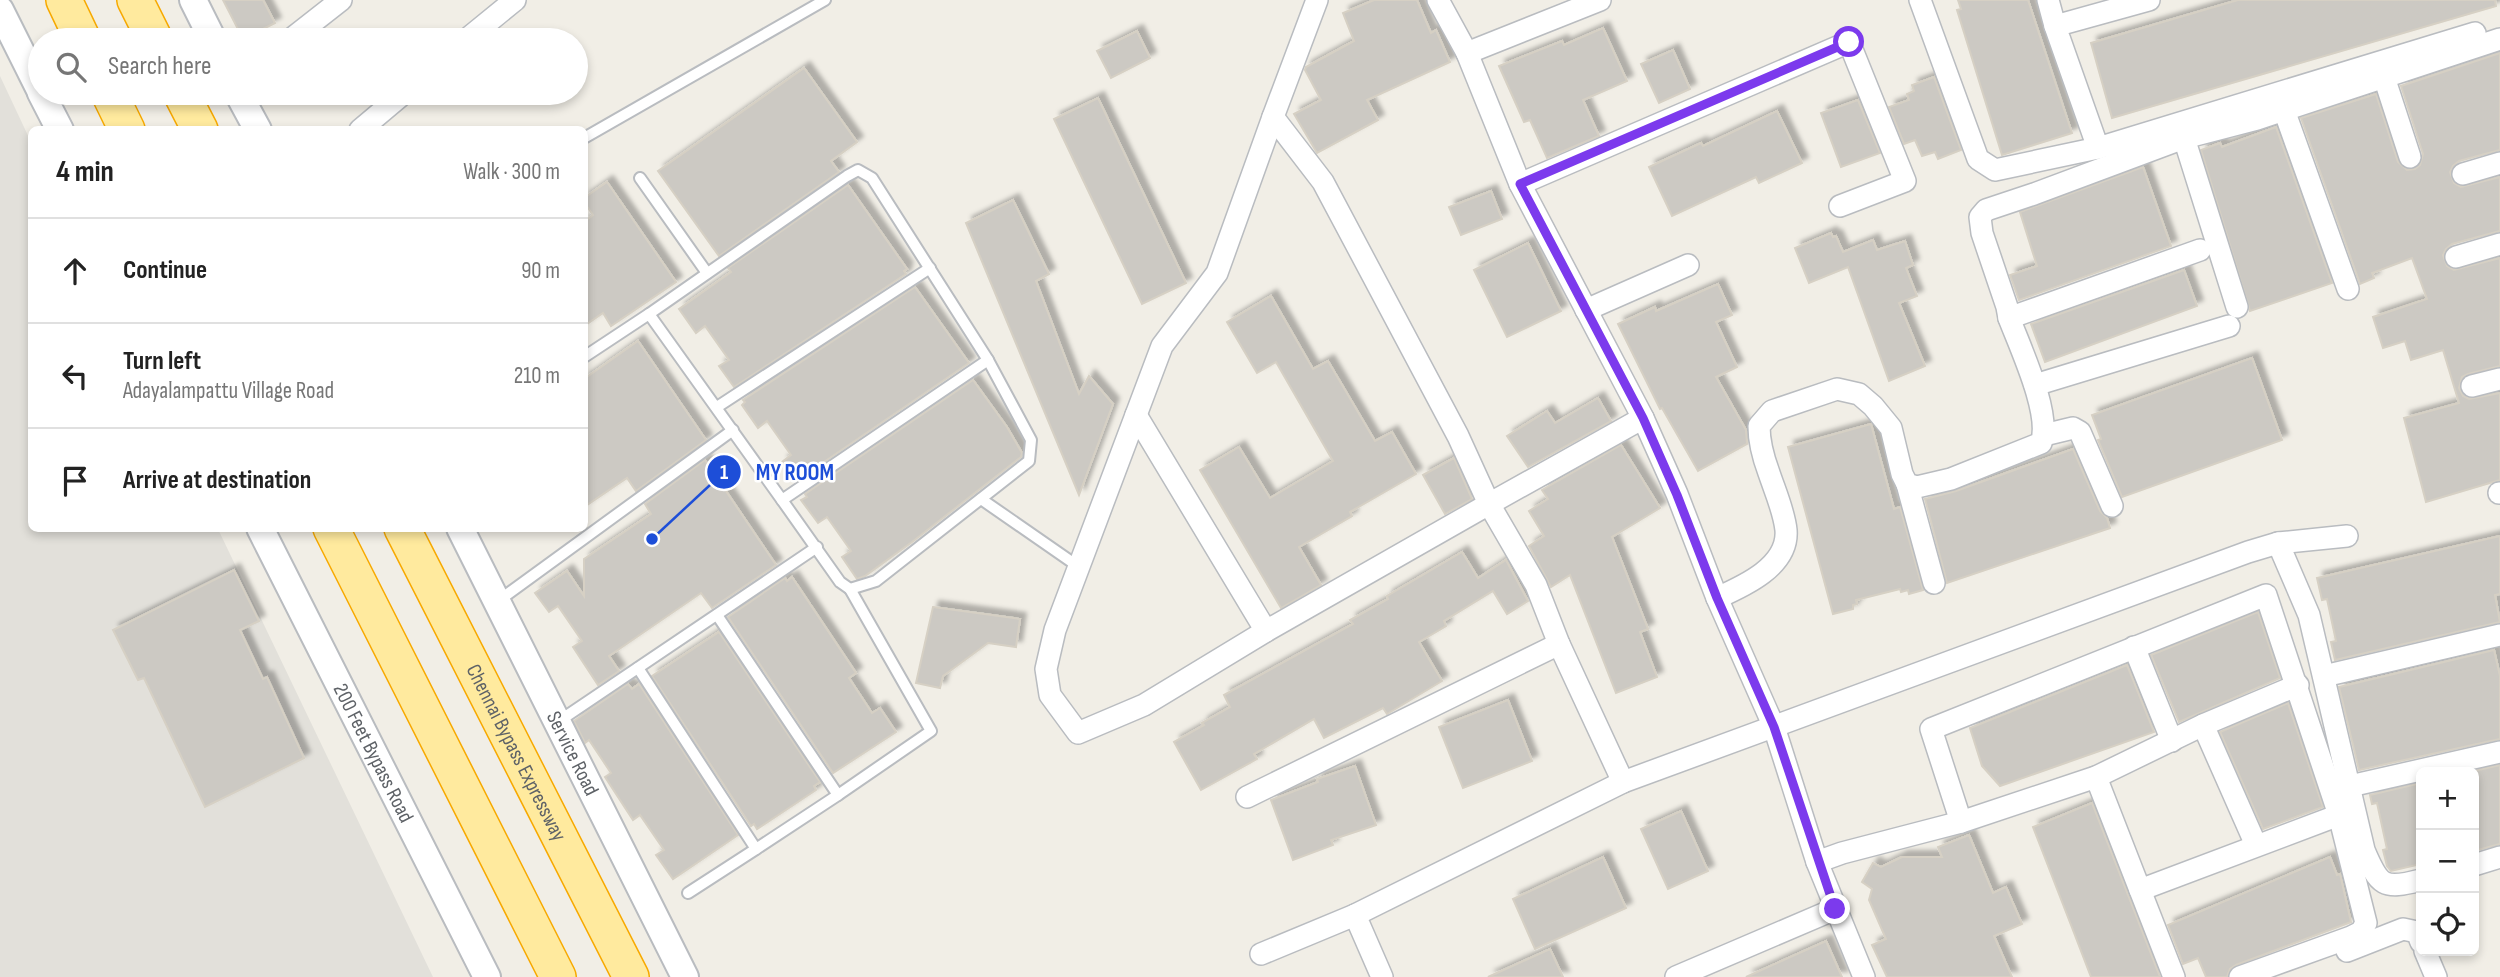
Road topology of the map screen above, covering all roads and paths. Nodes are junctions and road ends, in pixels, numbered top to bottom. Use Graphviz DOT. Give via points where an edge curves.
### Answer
graph roads {
  1 [pos="64,0"];
  2 [pos="135,0"];
  3 [pos="194,0"];
  4 [pos="341,0"];
  5 [pos="514,0"];
  6 [pos="825,0"];
  7 [pos="1317,0"];
  8 [pos="1438,0"];
  9 [pos="1600,0"];
  10 [pos="1920,0"];
  11 [pos="2048,0"];
  12 [pos="2149,0"];
  13 [pos="0,10"];
  14 [pos="2500,25"];
  15 [pos="2056,26"];
  16 [pos="77,28"];
  17 [pos="149,28"];
  18 [pos="207,28"];
  19 [pos="305,28"];
  20 [pos="480,28"];
  21 [pos="2500,40"];
  22 [pos="1467,53"];
  23 [pos="28,66"];
  24 [pos="2384,77"];
  25 [pos="48,105"];
  26 [pos="115,105"];
  27 [pos="187,105"];
  28 [pos="244,105"];
  29 [pos="390,105"];
  30 [pos="2284,110"];
  31 [pos="1273,117"];
  32 [pos="58,126"];
  33 [pos="125,126"];
  34 [pos="198,126"];
  35 [pos="256,126"];
  36 [pos="365,126"];
  37 [pos="588,136"];
  38 [pos="2183,138"];
  39 [pos="2098,148"];
  40 [pos="2410,157"];
  41 [pos="2500,163"];
  42 [pos="2462,174"];
  43 [pos="640,178"];
  44 [pos="1520,184"];
  45 [pos="1840,206"];
  46 [pos="2500,244"];
  47 [pos="2200,250"];
  48 [pos="2456,257"];
  49 [pos="1688,265"];
  50 [pos="930,268"];
  51 [pos="708,273"];
  52 [pos="2348,289"];
  53 [pos="1586,310"];
  54 [pos="649,314"];
  55 [pos="2009,318"];
  56 [pos="588,354"];
  57 [pos="988,360"];
  58 [pos="2500,379"];
  59 [pos="2035,385"];
  60 [pos="2472,386"];
  61 [pos="717,407"];
  62 [pos="1136,415"];
  63 [pos="1643,418"];
  64 [pos="733,430"];
  65 [pos="2044,435"];
  66 [pos="1907,484"];
  67 [pos="981,499"];
  68 [pos="782,500"];
  69 [pos="1489,504"];
  70 [pos="2112,506"];
  71 [pos="262,532"];
  72 [pos="333,532"];
  73 [pos="404,532"];
  74 [pos="462,532"];
  75 [pos="2347,536"];
  76 [pos="2278,543"];
  77 [pos="817,548"];
  78 [pos="1079,567"];
  79 [pos="1934,583"];
  80 [pos="850,589"];
  81 [pos="1717,598"];
  82 [pos="496,602"];
  83 [pos="716,615"];
  84 [pos="1266,631"];
  85 [pos="2500,635"];
  86 [pos="1559,644"];
  87 [pos="2134,647"];
  88 [pos="638,668"];
  89 [pos="2323,676"];
  90 [pos="2298,685"];
  91 [pos="565,717"];
  92 [pos="2203,725"];
  93 [pos="1774,727"];
  94 [pos="2172,741"];
  95 [pos="2500,752"];
  96 [pos="2096,776"];
  97 [pos="1623,782"];
  98 [pos="2350,786"];
  99 [pos="838,795"];
  100 [pos="1247,797"];
  101 [pos="2339,815"];
  102 [pos="1962,822"];
  103 [pos="2256,845"];
  104 [pos="756,849"];
  105 [pos="2500,857"];
  106 [pos="1817,862"];
  107 [pos="2479,863"];
  108 [pos="2416,881"];
  109 [pos="2140,890"];
  110 [pos="688,893"];
  111 [pos="1835,909"];
  112 [pos="1355,915"];
  113 [pos="2416,932"];
  114 [pos="1261,954"];
  115 [pos="2427,956"];
  116 [pos="486,977"];
  117 [pos="558,977"];
  118 [pos="631,977"];
  119 [pos="685,977"];
  120 [pos="1382,977"];
  121 [pos="1676,977"];
  122 [pos="1864,977"];
  123 [pos="2174,977"];
  124 [pos="2240,977"];
  125 [pos="2279,977"];
  126 [pos="2436,977"];
  1 -- 16 [label="highway"];
  2 -- 17 [label="highway"];
  3 -- 18 [label="street"];
  4 -- 19 [label="street"];
  5 -- 20 [label="street"];
  6 -- 37 [label="lane"];
  7 -- 31 [label="street"];
  8 -- 22 [label="street"];
  9 -- 22 [label="street"];
  10 -- 39 [label="street" via="1978,159 1995,170"];
  11 -- 15 [label="street"];
  12 -- 15 [label="street"];
  13 -- 23 [label="street"];
  14 -- 39 [label="street"];
  15 -- 39 [label="street"];
  21 -- 24 [label="street"];
  22 -- 44 [label="street"];
  24 -- 30 [label="street"];
  24 -- 40 [label="street"];
  25 -- 32 [label="street"];
  26 -- 33 [label="highway"];
  27 -- 34 [label="highway"];
  28 -- 35 [label="street"];
  29 -- 36 [label="street"];
  30 -- 38 [label="street"];
  30 -- 52 [label="street"];
  31 -- 62 [label="street" via="1216,273 1162,346"];
  31 -- 69 [label="street" via="1323,182 1458,436"];
  38 -- 55 [label="street" via="1986,210 1980,217 1982,233"];
  38 -- 59 [label="street" via="2233,317"];
  41 -- 42 [label="street"];
  43 -- 51 [label="lane"];
  44 -- 45 [label="street" via="1849,42 1905,181"];
  44 -- 53 [label="street"];
  46 -- 48 [label="street"];
  47 -- 55 [label="street"];
  49 -- 53 [label="street"];
  50 -- 51 [label="lane" via="872,178 859,170"];
  50 -- 57 [label="lane"];
  50 -- 61 [label="lane"];
  51 -- 54 [label="lane"];
  53 -- 63 [label="street"];
  54 -- 56 [label="lane"];
  54 -- 61 [label="lane"];
  55 -- 59 [label="street"];
  57 -- 67 [label="lane" via="1031,440 1031,450 1029,461"];
  57 -- 68 [label="lane"];
  58 -- 60 [label="street"];
  59 -- 65 [label="street"];
  61 -- 64 [label="lane"];
  62 -- 78 [label="street"];
  62 -- 84 [label="street"];
  63 -- 69 [label="street"];
  63 -- 81 [label="street"];
  64 -- 68 [label="lane"];
  64 -- 82 [label="lane"];
  65 -- 66 [label="street" via="2041,443 1951,479 1917,487"];
  65 -- 70 [label="street" via="2073,428 2080,432"];
  66 -- 79 [label="street"];
  66 -- 81 [label="street" via="1891,429 1859,394 1837,389 1772,411 1759,426 1759,442 1783,516 1783,549 1751,584"];
  67 -- 78 [label="lane"];
  67 -- 80 [label="lane" via="876,581"];
  68 -- 77 [label="lane"];
  69 -- 84 [label="street"];
  69 -- 86 [label="street" via="1536,585"];
  71 -- 116 [label="street, 200 Feet Bypass Road"];
  72 -- 117 [label="highway"];
  73 -- 118 [label="highway, Chennai Bypass Expressway"];
  74 -- 82 [label="street, Service Road"];
  75 -- 76 [label="street"];
  76 -- 89 [label="street" via="2309,615"];
  76 -- 93 [label="street"];
  77 -- 80 [label="lane"];
  77 -- 83 [label="lane"];
  78 -- 84 [label="street" via="1046,669 1050,695 1078,733 1144,705"];
  80 -- 99 [label="lane" via="931,731"];
  81 -- 93 [label="street"];
  82 -- 119 [label="street, Service Road"];
  83 -- 88 [label="lane"];
  83 -- 99 [label="lane"];
  85 -- 89 [label="street"];
  86 -- 97 [label="street"];
  86 -- 100 [label="street"];
  87 -- 90 [label="street" via="2266,595"];
  87 -- 94 [label="street"];
  87 -- 102 [label="street" via="1931,729"];
  88 -- 91 [label="lane"];
  88 -- 104 [label="lane"];
  89 -- 98 [label="street"];
  90 -- 92 [label="street"];
  90 -- 101 [label="street"];
  92 -- 94 [label="street"];
  92 -- 103 [label="street"];
  93 -- 97 [label="street"];
  93 -- 106 [label="street"];
  94 -- 96 [label="street"];
  95 -- 98 [label="street"];
  96 -- 102 [label="street"];
  96 -- 109 [label="street"];
  97 -- 112 [label="street"];
  98 -- 108 [label="street" via="2364,850 2374,873 2395,887"];
  99 -- 104 [label="lane"];
  101 -- 103 [label="street"];
  101 -- 124 [label="street" via="2366,923 2361,932"];
  102 -- 106 [label="street"];
  103 -- 109 [label="street"];
  104 -- 110 [label="lane"];
  105 -- 107 [label="street"];
  106 -- 111 [label="street"];
  109 -- 123 [label="street"];
  111 -- 121 [label="street"];
  111 -- 122 [label="street"];
  112 -- 114 [label="street"];
  112 -- 120 [label="street"];
  113 -- 125 [label="street" via="2403,929"];
  115 -- 126 [label="street"];
}
